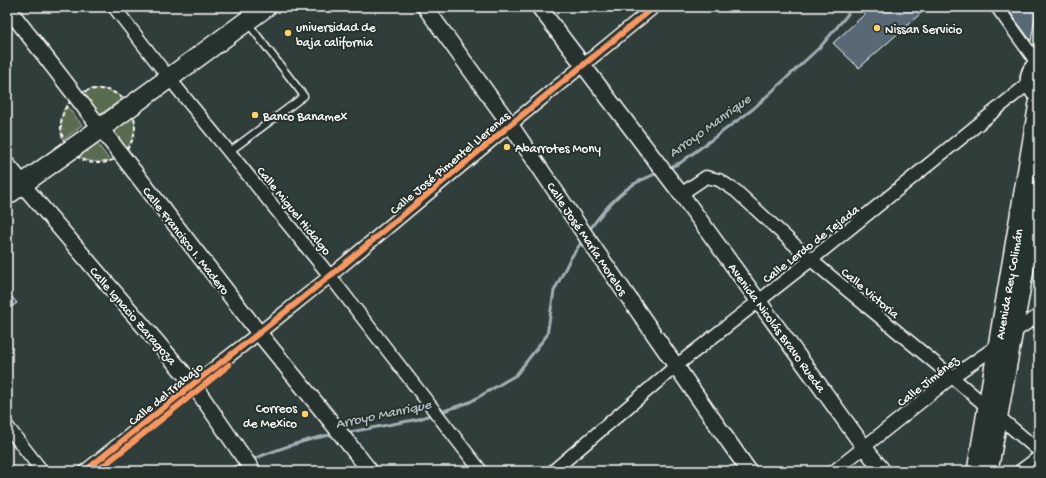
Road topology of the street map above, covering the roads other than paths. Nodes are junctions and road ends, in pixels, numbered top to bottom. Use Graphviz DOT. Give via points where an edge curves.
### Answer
graph roads {
  1 [pos="7,7"];
  2 [pos="114,7"];
  3 [pos="266,7"];
  4 [pos="425,7"];
  5 [pos="539,7"];
  6 [pos="654,7"];
  7 [pos="997,7"];
  8 [pos="246,21"];
  9 [pos="1038,64"];
  10 [pos="584,65"];
  11 [pos="169,78"];
  12 [pos="1036,92"];
  13 [pos="510,125"];
  14 [pos="101,128"];
  15 [pos="229,152"];
  16 [pos="7,166"];
  17 [pos="10,188"];
  18 [pos="677,188"];
  19 [pos="1039,190"];
  20 [pos="811,260"];
  21 [pos="330,276"];
  22 [pos="759,300"];
  23 [pos="1039,315"];
  24 [pos="1014,332"];
  25 [pos="259,333"];
  26 [pos="997,346"];
  27 [pos="676,366"];
  28 [pos="952,377"];
  29 [pos="193,384"];
  30 [pos="993,412"];
  31 [pos="7,426"];
  32 [pos="864,447"];
  33 [pos="1039,451"];
  34 [pos="1039,457"];
  35 [pos="252,470"];
  36 [pos="42,471"];
  37 [pos="85,471"];
  38 [pos="370,471"];
  39 [pos="481,471"];
  40 [pos="553,471"];
  41 [pos="749,471"];
  42 [pos="834,471"];
  43 [pos="883,471"];
  44 [pos="976,471"];
  45 [pos="989,471"];
  46 [pos="1020,471"];
  1 -- 14 [label="street, Calle Francisco I. Madero"];
  2 -- 11 [label="street, Calle Miguel Hidalgo"];
  3 -- 8 [label="main road"];
  4 -- 13 [label="street, Calle José María Morelos"];
  5 -- 10 [label="street"];
  6 -- 10 [label="street, Calle José Pimentel Llerenas"];
  7 -- 9 [label="street"];
  8 -- 11 [label="main road"];
  8 -- 15 [label="lane" via="304,96"];
  9 -- 12 [label="main road, Avenida Rey Colimán" via="1029,77"];
  10 -- 13 [label="street, Calle José Pimentel Llerenas"];
  10 -- 18 [label="street, Avenida Nicolás Bravo Rueda"];
  11 -- 14 [label="main road"];
  11 -- 15 [label="street, Calle Miguel Hidalgo"];
  12 -- 20 [label="street, Calle Lerdo de Tejada"];
  12 -- 26 [label="main road, Avenida Rey Colimán"];
  13 -- 21 [label="street, Calle José Pimentel Llerenas"];
  13 -- 27 [label="street, Calle José María Morelos"];
  14 -- 17 [label="main road"];
  14 -- 25 [label="street, Calle Francisco I. Madero"];
  15 -- 21 [label="street, Calle Miguel Hidalgo"];
  16 -- 17 [label="main road, Calle Ignacio Zaragoza"];
  17 -- 29 [label="street, Calle Ignacio Zaragoza"];
  18 -- 20 [label="street, Calle Victoria" via="706,177 719,180 736,191"];
  18 -- 22 [label="street, Avenida Nicolás Bravo Rueda"];
  19 -- 24 [label="main road, Avenida Rey Colimán"];
  20 -- 22 [label="street, Calle Lerdo de Tejada"];
  20 -- 28 [label="street, Calle Victoria"];
  21 -- 25 [label="street, Calle José Pimentel Llerenas"];
  21 -- 39 [label="street, Calle Miguel Hidalgo"];
  22 -- 27 [label="street, Calle Lerdo de Tejada"];
  22 -- 32 [label="street, Avenida Nicolás Bravo Rueda"];
  23 -- 24 [label="street, Calle Jiménez"];
  24 -- 26 [label="street, Calle Jiménez"];
  24 -- 30 [label="main road, Avenida Rey Colimán"];
  25 -- 29 [label="street, Calle del Trabajo"];
  25 -- 38 [label="street, Calle Francisco I. Madero"];
  26 -- 28 [label="street, Calle Jiménez"];
  26 -- 30 [label="main road, Avenida Rey Colimán"];
  27 -- 40 [label="street, Calle Lerdo de Tejada"];
  27 -- 41 [label="street, Calle José María Morelos"];
  28 -- 30 [label="street, Calle Victoria"];
  28 -- 32 [label="street, Calle Jiménez"];
  29 -- 35 [label="street, Calle Ignacio Zaragoza"];
  29 -- 37 [label="street, Calle del Trabajo"];
  30 -- 33 [label="street, Calle Victoria"];
  30 -- 44 [label="main road, Avenida Rey Colimán"];
  30 -- 45 [label="main road, Avenida Rey Colimán"];
  31 -- 36 [label="street"];
  32 -- 42 [label="street, Calle Jiménez"];
  32 -- 43 [label="street, Avenida Nicolás Bravo Rueda"];
  34 -- 46 [label="street"];
}
